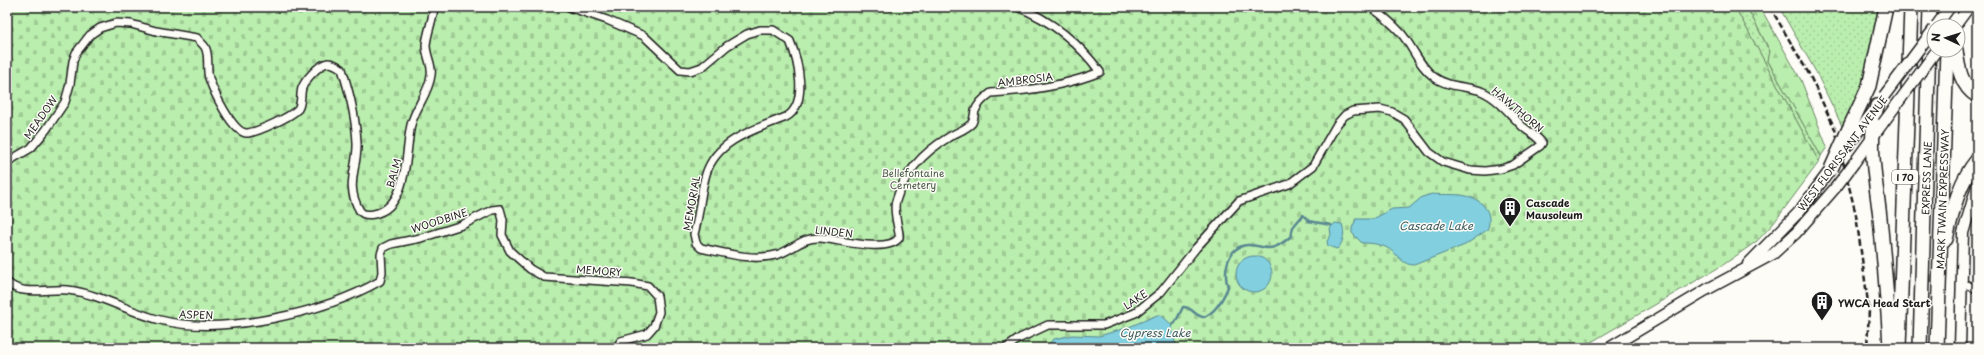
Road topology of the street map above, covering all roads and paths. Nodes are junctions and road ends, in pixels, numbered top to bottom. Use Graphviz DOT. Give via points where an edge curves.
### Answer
graph roads {
  1 [pos="434,7"];
  2 [pos="569,7"];
  3 [pos="1018,7"];
  4 [pos="1371,7"];
  5 [pos="1886,7"];
  6 [pos="1911,7"];
  7 [pos="1930,7"];
  8 [pos="1949,7"];
  9 [pos="1969,7"];
  10 [pos="1941,18"];
  11 [pos="1948,18"];
  12 [pos="1952,18"];
  13 [pos="1960,18"];
  14 [pos="1926,40"];
  15 [pos="1931,58"];
  16 [pos="1947,58"];
  17 [pos="1957,58"];
  18 [pos="300,96"];
  19 [pos="1977,96"];
  20 [pos="1881,101"];
  21 [pos="1872,139"];
  22 [pos="1847,140"];
  23 [pos="1977,160"];
  24 [pos="7,162"];
  25 [pos="1831,169"];
  26 [pos="1977,186"];
  27 [pos="1975,193"];
  28 [pos="1239,200"];
  29 [pos="500,209"];
  30 [pos="900,235"];
  31 [pos="696,243"];
  32 [pos="1940,264"];
  33 [pos="1741,271"];
  34 [pos="380,281"];
  35 [pos="1962,283"];
  36 [pos="9,284"];
  37 [pos="1977,289"];
  38 [pos="616,348"];
  39 [pos="1006,348"];
  40 [pos="1609,348"];
  41 [pos="1890,348"];
  42 [pos="1899,348"];
  43 [pos="1920,348"];
  44 [pos="1937,348"];
  45 [pos="1960,348"];
  1 -- 18 [label="street, BALM" via="426,45 432,73 429,87 411,125 402,182 397,196 388,208 376,214 365,215 353,194 352,177 357,145 354,113 342,69 328,63 323,65 306,82"];
  2 -- 31 [label="street, MEMORIAL" via="644,36 680,70 690,71 702,67 746,34 773,30 790,41 799,69 796,108 786,117 737,138 719,151 706,174 694,234"];
  3 -- 30 [label="street, AMBROSIA" via="1078,46 1100,72 1059,85 991,93 986,97 976,109 972,123 937,144 906,176 895,201 894,212"];
  4 -- 28 [label="street, HAWTHORN" via="1402,34 1424,67 1436,79 1492,97 1542,142 1540,146 1513,165 1501,170 1470,170 1443,162 1419,140 1404,119 1392,112 1373,109 1353,111 1337,124 1313,166 1302,176 1274,190"];
  5 -- 22 [label="highway" via="1869,86"];
  6 -- 42 [label="highway, I 70"];
  7 -- 43 [label="highway, EXPRESS LANE"];
  8 -- 10 [label="main road, bridge"];
  8 -- 11 [label="highway"];
  8 -- 12 [label="highway"];
  9 -- 13 [label="main road"];
  14 -- 20 [label="main road, WEST FLORISSANT AVENUE, bridge"];
  15 -- 21 [label="main road, WEST FLORISSANT AVENUE, bridge"];
  16 -- 32 [label="highway, MARK TWAIN EXPRESSWAY"];
  17 -- 19 [label="highway" via="1960,75 1965,85"];
  18 -- 24 [label="street, MEADOW" via="298,108 287,117 248,133 242,132 220,104 208,76 205,48 197,38 116,23 100,28 81,46 73,61 65,102 31,148"];
  20 -- 21 [label="highway" via="1873,120"];
  20 -- 22 [label="main road, WEST FLORISSANT AVENUE"];
  21 -- 33 [label="main road, WEST FLORISSANT AVENUE, bridge" via="1836,187 1796,233 1773,254"];
  21 -- 41 [label="highway" via="1886,278"];
  22 -- 25 [label="highway, bridge"];
  23 -- 32 [label="highway" via="1965,176 1955,202"];
  25 -- 33 [label="main road, WEST FLORISSANT AVENUE" via="1798,213"];
  26 -- 27 [label="main road"];
  27 -- 35 [label="main road" via="1963,233"];
  28 -- 39 [label="street, LAKE" via="1161,292 1135,313 1104,325 1048,325 1020,338"];
  29 -- 34 [label="street, WOODBINE" via="492,210 462,225 383,248"];
  29 -- 38 [label="street, MEMORY" via="503,220 502,235 510,250 530,269 544,277 632,283 648,286 657,296 659,312 654,326 647,334 621,341"];
  30 -- 31 [label="street, LINDEN" via="892,244 882,245 812,237 779,254 766,257 724,253 701,248"];
  32 -- 44 [label="highway, MARK TWAIN EXPRESSWAY"];
  33 -- 40 [label="main road, WEST FLORISSANT AVENUE"];
  34 -- 36 [label="street, ASPEN" via="355,293 306,310 231,324 198,326 159,320 93,296 68,290 25,290"];
  35 -- 37 [label="street"];
  35 -- 45 [label="main road"];
}
